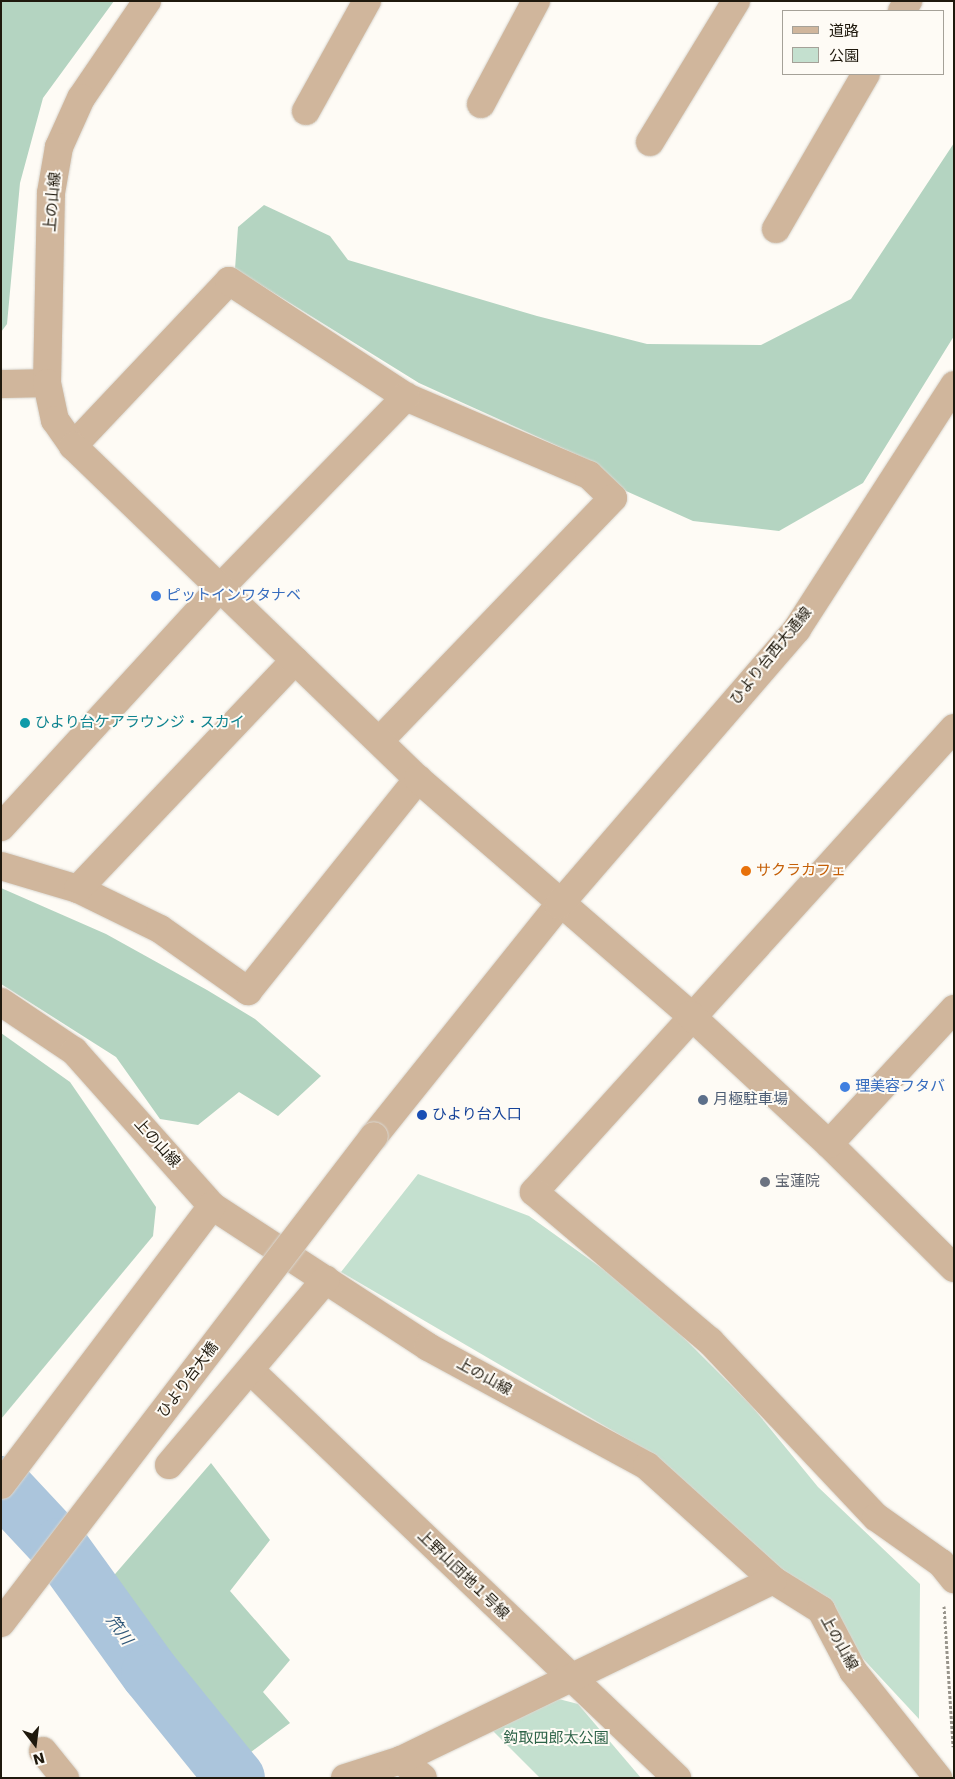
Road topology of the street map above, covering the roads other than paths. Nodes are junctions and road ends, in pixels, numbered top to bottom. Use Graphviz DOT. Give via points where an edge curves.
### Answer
graph roads {
  1 [pos="147,1"];
  2 [pos="367,1"];
  3 [pos="536,1"];
  4 [pos="736,1"];
  5 [pos="865,75"];
  6 [pos="481,104"];
  7 [pos="306,111"];
  8 [pos="650,142"];
  9 [pos="776,229"];
  10 [pos="47,383"];
  11 [pos="1,384"];
  12 [pos="954,385"];
  13 [pos="406,397"];
  14 [pos="73,446"];
  15 [pos="220,588"];
  16 [pos="295,660"];
  17 [pos="954,728"];
  18 [pos="380,740"];
  19 [pos="418,779"];
  20 [pos="1,826"];
  21 [pos="1,866"];
  22 [pos="78,889"];
  23 [pos="559,905"];
  24 [pos="1,1002"];
  25 [pos="954,1009"];
  26 [pos="690,1015"];
  27 [pos="374,1136"];
  28 [pos="829,1144"];
  29 [pos="212,1206"];
  30 [pos="954,1268"];
  31 [pos="326,1279"];
  32 [pos="250,1370"];
  33 [pos="169,1465"];
  34 [pos="1,1485"];
  35 [pos="947,1571"];
  36 [pos="773,1580"];
  37 [pos="1,1623"];
  38 [pos="570,1678"];
  39 [pos="43,1751"];
  40 [pos="401,1760"];
  41 [pos="65,1778"];
  42 [pos="345,1778"];
  43 [pos="423,1778"];
  44 [pos="677,1778"];
  45 [pos="938,1778"];
  1 -- 10 [label="street, 上の山線" via="81,98 59,147 51,193"];
  2 -- 7 [label="street"];
  3 -- 6 [label="street"];
  4 -- 8 [label="street"];
  5 -- 9 [label="street"];
  10 -- 11 [label="street"];
  10 -- 14 [label="street, 上の山線" via="55,420"];
  12 -- 23 [label="street, ひより台西大通線" via="797,629"];
  13 -- 14 [label="street" via="229,281"];
  13 -- 15 [label="street"];
  13 -- 18 [label="street" via="589,475 613,498"];
  14 -- 15 [label="street, 上の山線"];
  15 -- 16 [label="street, 上の山線"];
  15 -- 20 [label="street"];
  16 -- 18 [label="street, 上の山線"];
  16 -- 22 [label="street"];
  17 -- 26 [label="street"];
  18 -- 19 [label="street, 上の山線"];
  19 -- 22 [label="street" via="248,990 160,929"];
  19 -- 23 [label="street, 上の山線"];
  21 -- 22 [label="street"];
  23 -- 26 [label="street, 上の山線"];
  23 -- 27 [label="street, ひより台西大通線"];
  24 -- 29 [label="street, 上の山線" via="74,1052"];
  25 -- 28 [label="street"];
  26 -- 28 [label="street, 上の山線"];
  26 -- 35 [label="street" via="534,1192 710,1341 876,1518"];
  27 -- 37 [label="street, ひより台大橋, bridge"];
  28 -- 30 [label="street, 上の山線"];
  29 -- 31 [label="street, 上の山線"];
  29 -- 34 [label="street"];
  31 -- 32 [label="street"];
  31 -- 36 [label="street, 上の山線" via="428,1347 647,1466"];
  32 -- 33 [label="street"];
  32 -- 38 [label="street, 上野山団地１号線"];
  36 -- 38 [label="street"];
  36 -- 45 [label="street, 上の山線" via="821,1610 853,1671"];
  38 -- 40 [label="street"];
  38 -- 44 [label="street, 上野山団地１号線"];
  39 -- 41 [label="street"];
  40 -- 42 [label="street"];
  40 -- 43 [label="street"];
}
